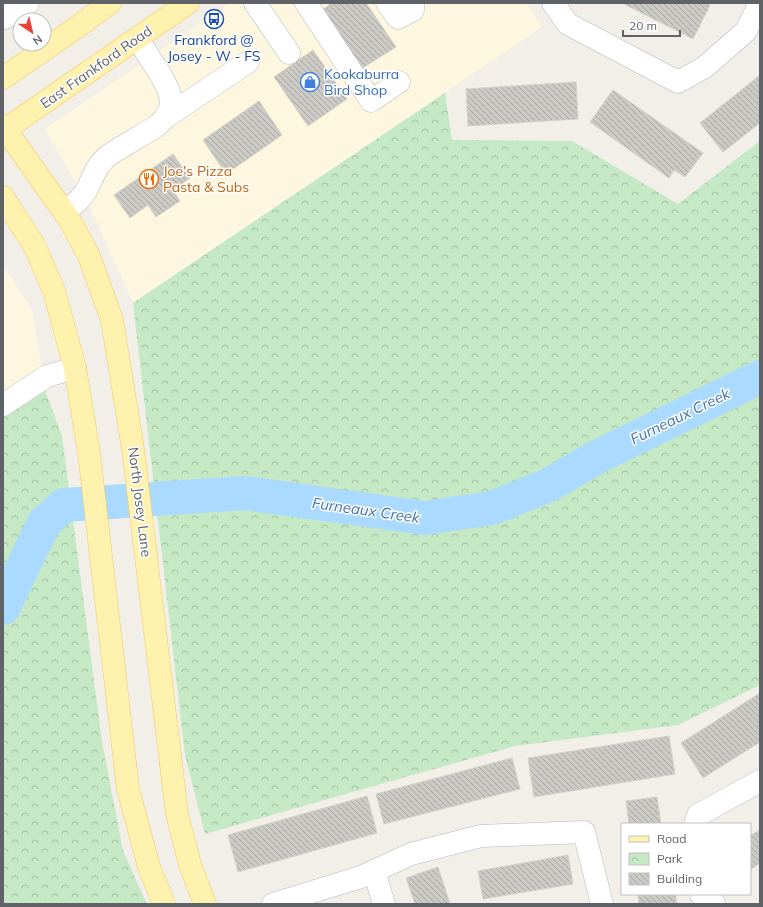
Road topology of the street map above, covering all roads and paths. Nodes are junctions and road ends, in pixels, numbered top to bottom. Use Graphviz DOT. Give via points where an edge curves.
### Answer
graph roads {
  1 [pos="28,3"];
  2 [pos="110,3"];
  3 [pos="188,3"];
  4 [pos="255,3"];
  5 [pos="306,3"];
  6 [pos="387,3"];
  7 [pos="413,3"];
  8 [pos="553,3"];
  9 [pos="760,3"];
  10 [pos="3,15"];
  11 [pos="137,38"];
  12 [pos="288,53"];
  13 [pos="248,62"];
  14 [pos="3,78"];
  15 [pos="399,82"];
  16 [pos="166,117"];
  17 [pos="4,129"];
  18 [pos="3,197"];
  19 [pos="64,212"];
  20 [pos="3,218"];
  21 [pos="23,228"];
  22 [pos="76,368"];
  23 [pos="3,405"];
  24 [pos="760,781"];
  25 [pos="695,823"];
  26 [pos="374,871"];
  27 [pos="702,895"];
  28 [pos="164,904"];
  29 [pos="206,904"];
  30 [pos="273,904"];
  31 [pos="384,904"];
  32 [pos="602,904"];
  33 [pos="714,904"];
  1 -- 10 [label="lane" via="6,18"];
  2 -- 14 [label="main road"];
  3 -- 11 [label="main road, East Frankford Road"];
  4 -- 12 [label="lane"];
  5 -- 15 [label="lane" via="372,101"];
  6 -- 7 [label="lane" via="398,18 413,10"];
  8 -- 9 [label="lane" via="568,24 678,82 705,68 746,31"];
  11 -- 16 [label="lane" via="168,87 171,102"];
  11 -- 17 [label="main road, East Frankford Road"];
  13 -- 16 [label="lane"];
  16 -- 19 [label="lane" via="157,126 99,164 86,192"];
  17 -- 19 [label="main road, North Josey Lane"];
  18 -- 21 [label="main road"];
  19 -- 29 [label="main road, North Josey Lane" via="89,256 112,320 133,449 177,814 190,866"];
  20 -- 21 [label="main road"];
  21 -- 22 [label="main road" via="34,245 54,291"];
  22 -- 23 [label="lane" via="47,376"];
  22 -- 28 [label="main road" via="89,453 128,789 149,867"];
  24 -- 25 [label="lane" via="698,815"];
  26 -- 30 [label="lane"];
  26 -- 31 [label="lane"];
  26 -- 32 [label="lane" via="411,854 481,836 584,832"];
  27 -- 33 [label="lane"];
}
